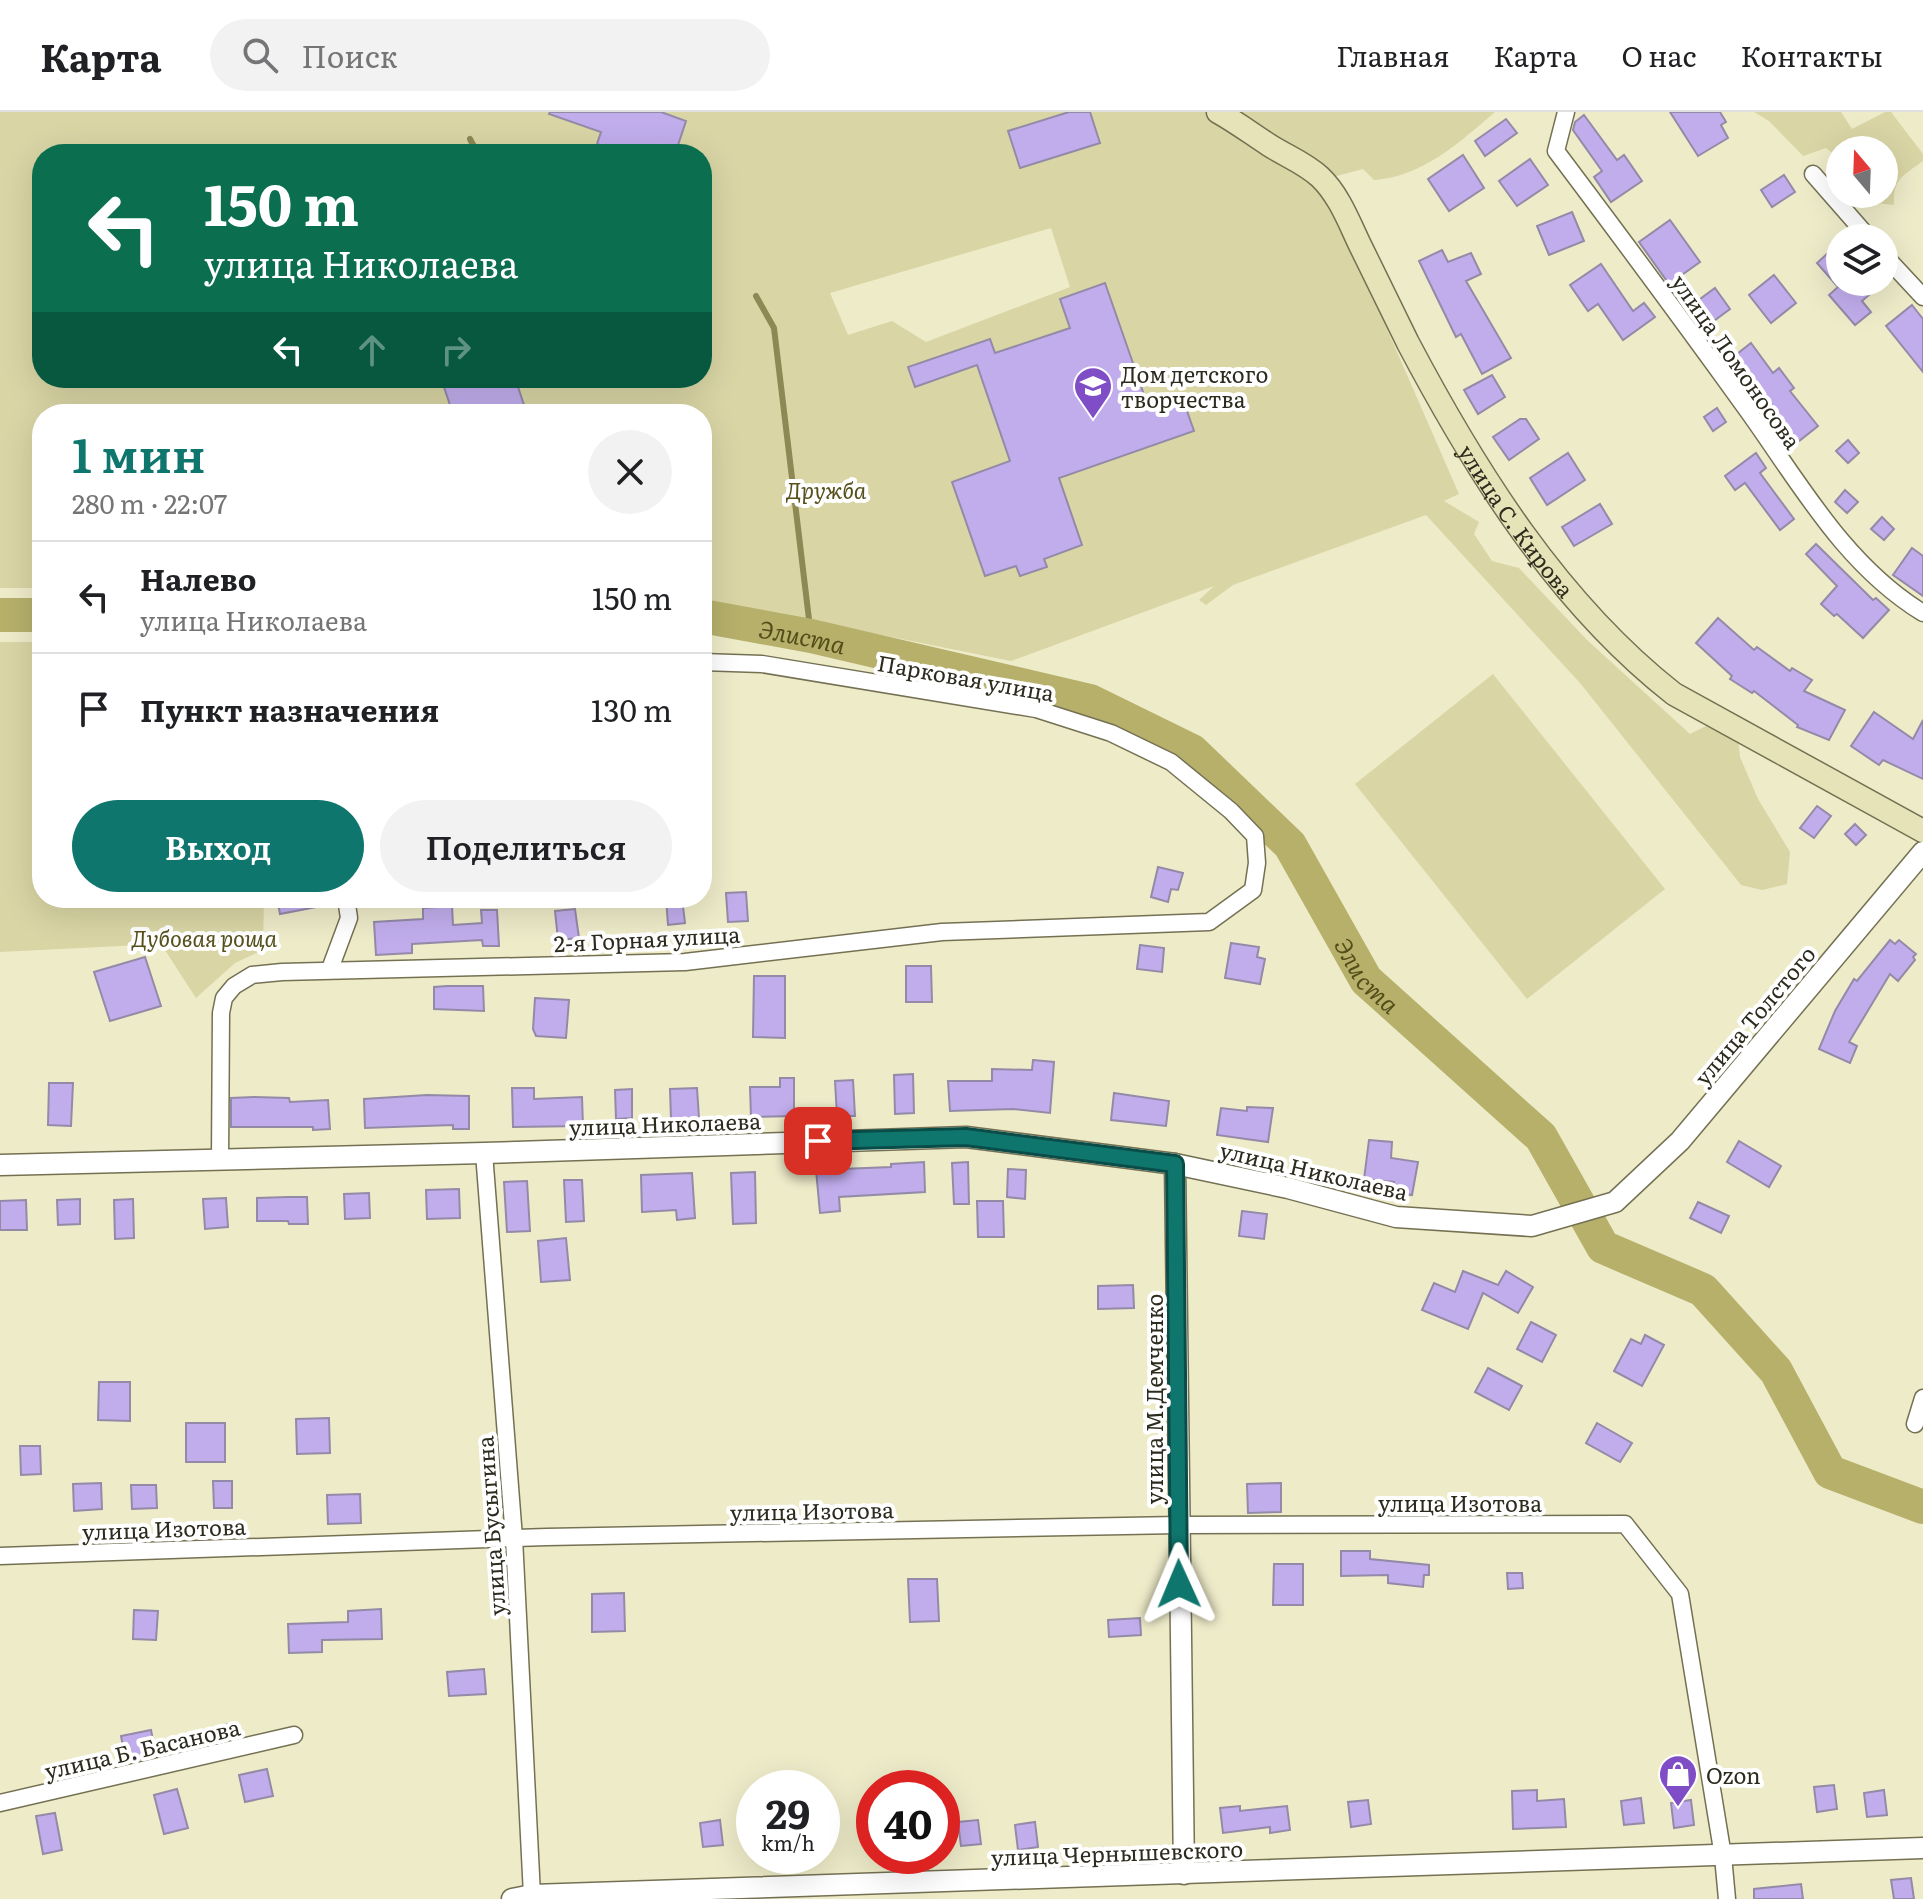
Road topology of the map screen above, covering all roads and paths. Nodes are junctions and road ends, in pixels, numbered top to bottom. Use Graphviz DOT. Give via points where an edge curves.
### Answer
graph roads {
  1 [pos="1218,112"];
  2 [pos="1566,112"];
  3 [pos="1813,174"];
  4 [pos="1857,224"];
  5 [pos="1898,270"];
  6 [pos="1923,297"];
  7 [pos="1923,613"];
  8 [pos="712,662"];
  9 [pos="1923,831"];
  10 [pos="1923,852"];
  11 [pos="1257,863"];
  12 [pos="348,908"];
  13 [pos="330,969"];
  14 [pos="484,1153"];
  15 [pos="220,1160"];
  16 [pos="1175,1164"];
  17 [pos="0,1165"];
  18 [pos="1615,1202"];
  19 [pos="1923,1398"];
  20 [pos="1915,1424"];
  21 [pos="1178,1525"];
  22 [pos="514,1538"];
  23 [pos="0,1556"];
  24 [pos="294,1735"];
  25 [pos="0,1803"];
  26 [pos="1923,1848"];
  27 [pos="1723,1856"];
  28 [pos="1184,1874"];
  29 [pos="522,1897"];
  30 [pos="1727,1899"];
  1 -- 9 [label="main road, улица С. Кирова" via="1322,179 1482,472 1610,638 1674,694"];
  2 -- 7 [label="street, улица Ломоносова" via="1556,151 1820,517 1872,572"];
  3 -- 4 [label="street"];
  5 -- 6 [label="street"];
  8 -- 11 [label="street, Парковая улица" via="762,664 1036,709 1111,733 1171,762 1231,811 1255,836"];
  10 -- 18 [label="street, улица Толстого" via="1680,1141"];
  11 -- 13 [label="street, 2-я Горная улица" via="1253,890 1209,922 942,932 685,962"];
  12 -- 13 [label="street" via="349,918"];
  13 -- 15 [label="street, 2-я Горная улица" via="252,975 224,998"];
  14 -- 15 [label="street, улица Николаева"];
  14 -- 16 [label="street, улица Николаева" via="966,1137"];
  14 -- 22 [label="street, улица Бусыгина"];
  15 -- 17 [label="street, улица Николаева"];
  16 -- 18 [label="street, улица Николаева" via="1396,1217 1532,1226"];
  16 -- 21 [label="street, улица М.Демченко"];
  19 -- 20 [label="street"];
  21 -- 22 [label="street, улица Изотова"];
  21 -- 27 [label="street, улица Изотова" via="1625,1524 1680,1594"];
  21 -- 28 [label="street, улица М.Демченко"];
  22 -- 23 [label="street, улица Изотова"];
  22 -- 29 [label="street, улица Бусыгина"];
  24 -- 25 [label="street, улица Б. Басанова"];
  26 -- 27 [label="street, улица Чернышевского"];
  27 -- 28 [label="street, улица Чернышевского"];
  27 -- 30 [label="street"];
  28 -- 29 [label="street, улица Чернышевского"];
}
